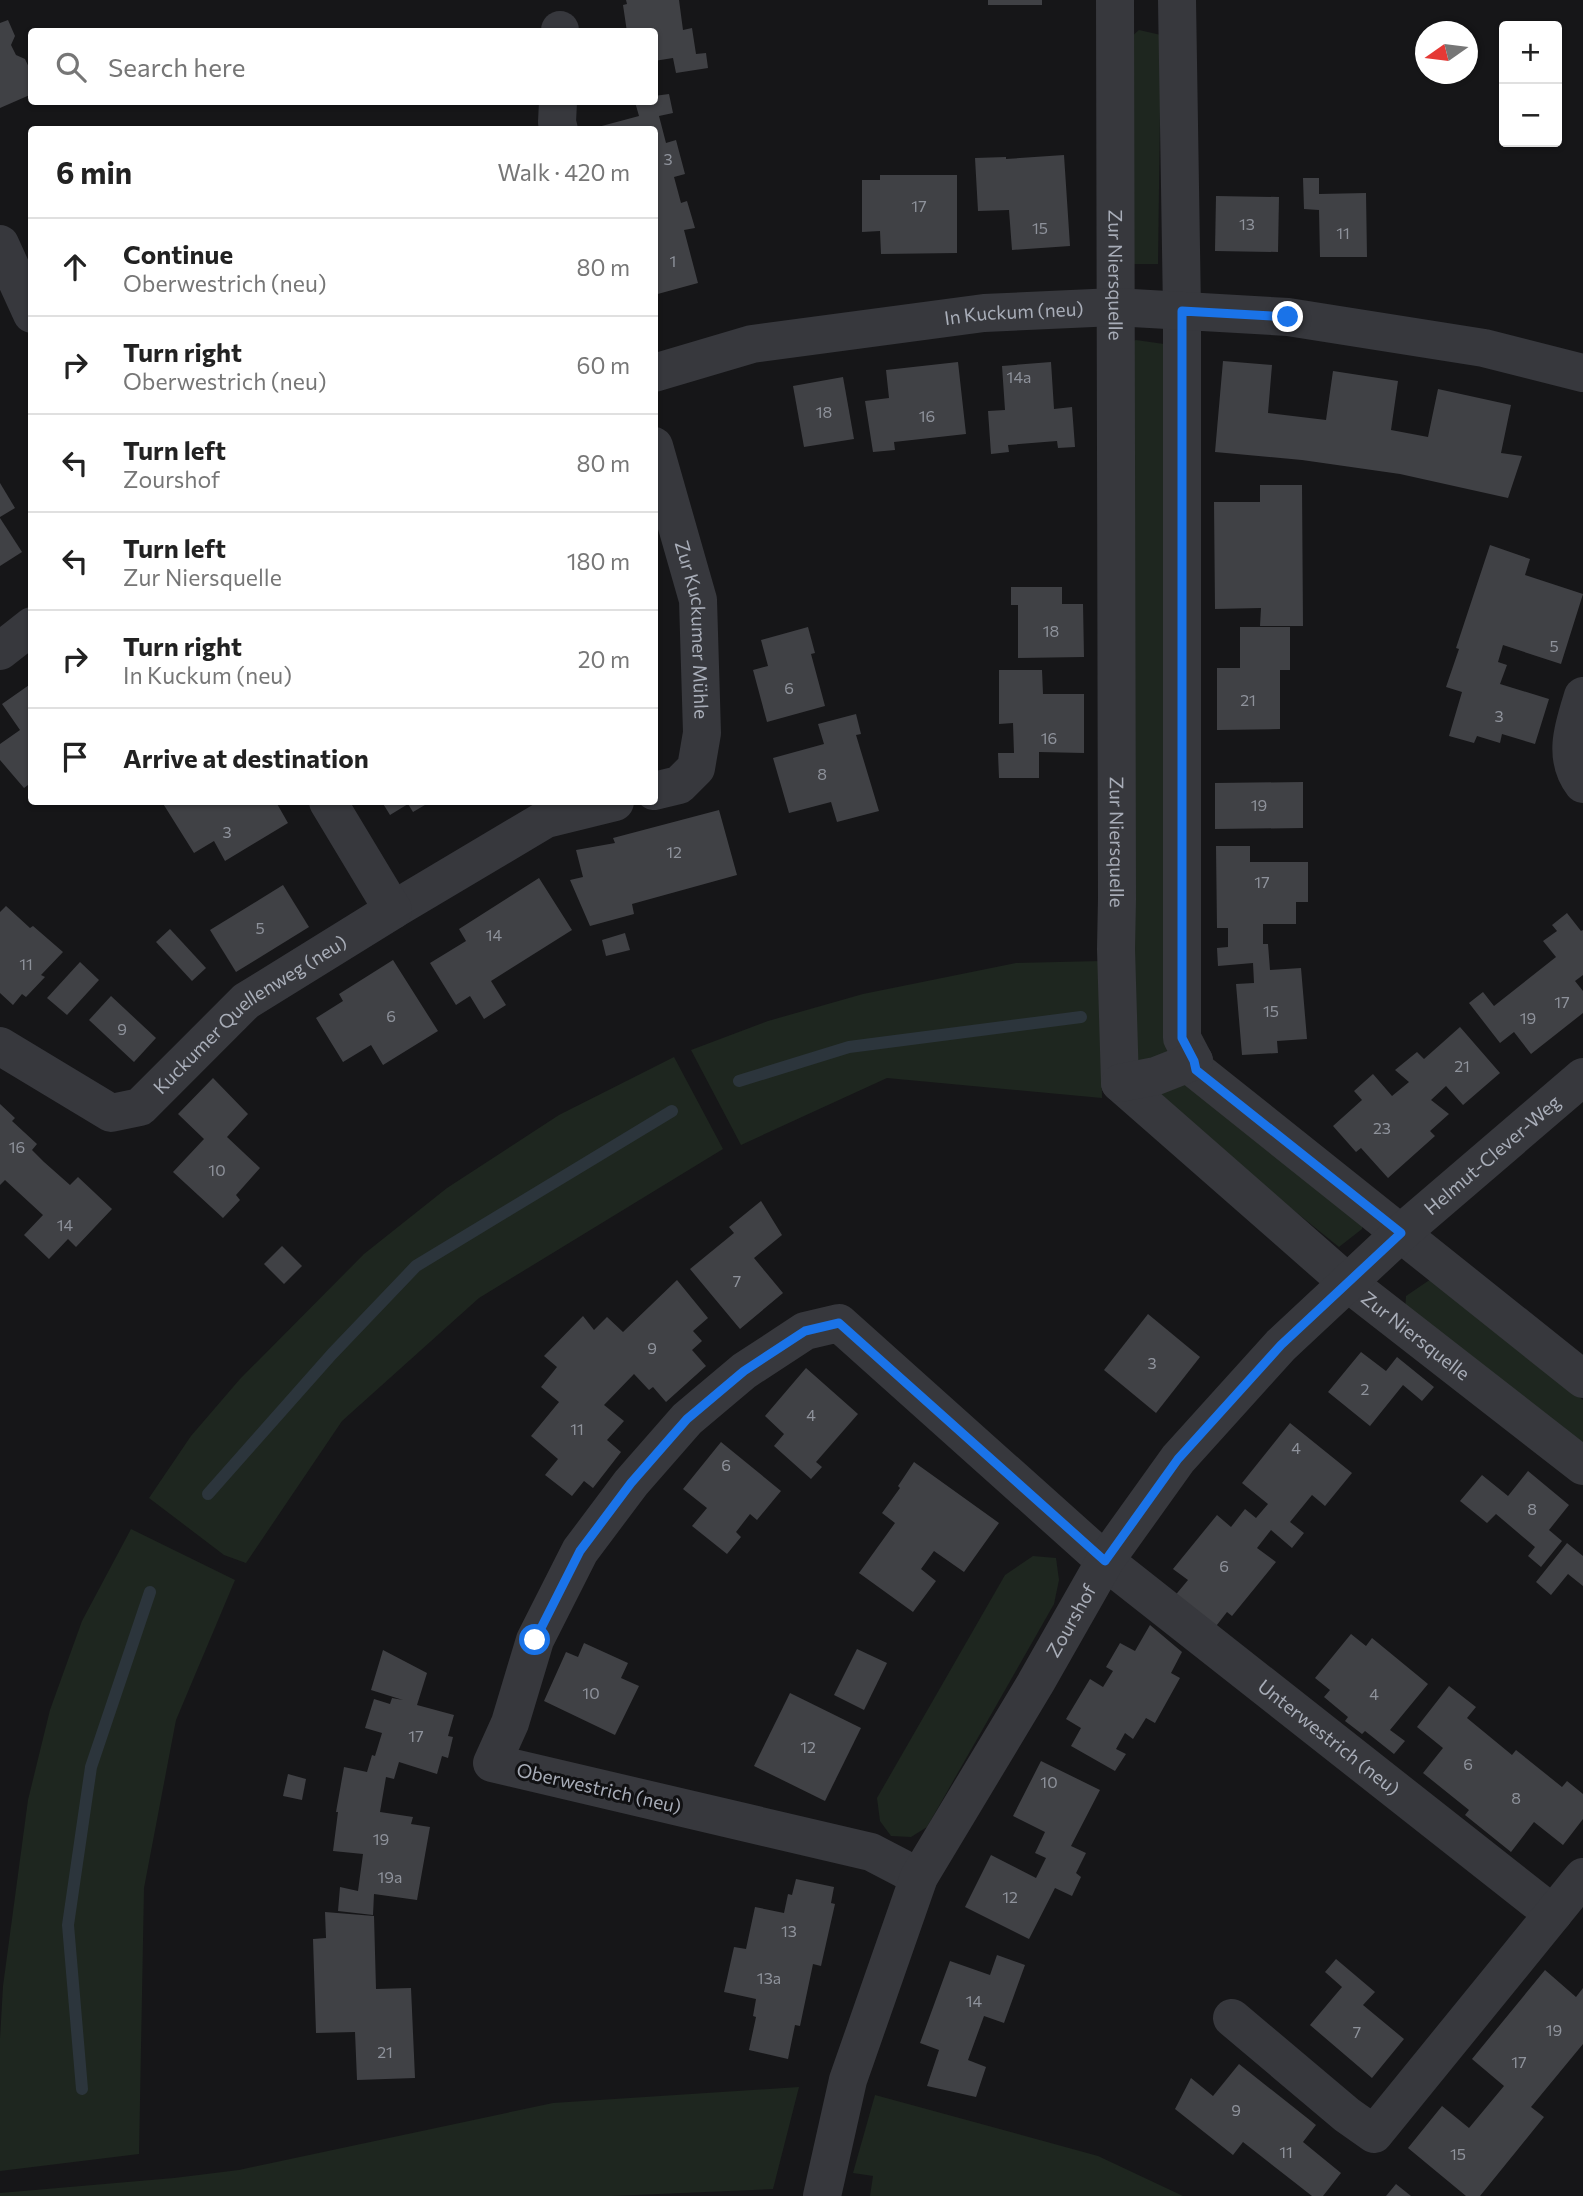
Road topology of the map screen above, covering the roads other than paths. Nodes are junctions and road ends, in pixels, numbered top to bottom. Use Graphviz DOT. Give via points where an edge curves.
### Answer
graph roads {
  1 [pos="1115,0"];
  2 [pos="1177,0"];
  3 [pos="558,105"];
  4 [pos="558,126"];
  5 [pos="0,244"];
  6 [pos="28,305"];
  7 [pos="1115,307"];
  8 [pos="1182,311"];
  9 [pos="658,372"];
  10 [pos="1583,373"];
  11 [pos="658,460"];
  12 [pos="28,629"];
  13 [pos="0,651"];
  14 [pos="1583,696"];
  15 [pos="1583,784"];
  16 [pos="658,790"];
  17 [pos="330,805"];
  18 [pos="603,805"];
  19 [pos="393,910"];
  20 [pos="0,1046"];
  21 [pos="1194,1061"];
  22 [pos="1583,1077"];
  23 [pos="1120,1083"];
  24 [pos="1401,1233"];
  25 [pos="1348,1283"];
  26 [pos="1583,1379"];
  27 [pos="1583,1466"];
  28 [pos="1105,1561"];
  29 [pos="919,1877"];
  30 [pos="1583,1877"];
  31 [pos="1553,1914"];
  32 [pos="1231,2018"];
  33 [pos="822,2196"];
  1 -- 7 [label="street, Zur Niersquelle"];
  2 -- 8 [label="street"];
  3 -- 4 [label="street"];
  5 -- 6 [label="street"];
  7 -- 8 [label="street, In Kuckum (neu)"];
  7 -- 9 [label="street, In Kuckum (neu)" via="984,313 752,344"];
  7 -- 23 [label="street, Zur Niersquelle"];
  8 -- 10 [label="street, In Kuckum (neu)" via="1288,317 1471,346"];
  8 -- 21 [label="street" via="1182,1038"];
  11 -- 16 [label="street, Zur Kuckumer Mühle" via="698,600 702,733 696,768 679,785"];
  12 -- 13 [label="street"];
  14 -- 15 [label="street" via="1570,755"];
  17 -- 19 [label="street"];
  18 -- 19 [label="street" via="546,819"];
  19 -- 20 [label="street, Kuckumer Quellenweg (neu)" via="246,1002 140,1107 111,1113"];
  21 -- 23 [label="street" via="1156,1076"];
  21 -- 24 [label="street" via="1196,1070"];
  22 -- 24 [label="street, Helmut-Clever-Weg"];
  23 -- 25 [label="street, Zur Niersquelle"];
  24 -- 25 [label="street, Zourshof"];
  24 -- 26 [label="street"];
  25 -- 27 [label="street, Zur Niersquelle"];
  25 -- 28 [label="street, Zourshof" via="1281,1345 1178,1459"];
  28 -- 29 [label="street, Zourshof"];
  28 -- 29 [label="street, Oberwestrich (neu)" via="839,1323 805,1331 744,1371 687,1419 580,1551 535,1640 510,1723 492,1763 871,1852"];
  28 -- 31 [label="street, Unterwestrich (neu)"];
  29 -- 33 [label="street, Zourshof" via="848,2080"];
  30 -- 31 [label="street"];
  31 -- 32 [label="street" via="1374,2134"];
}
